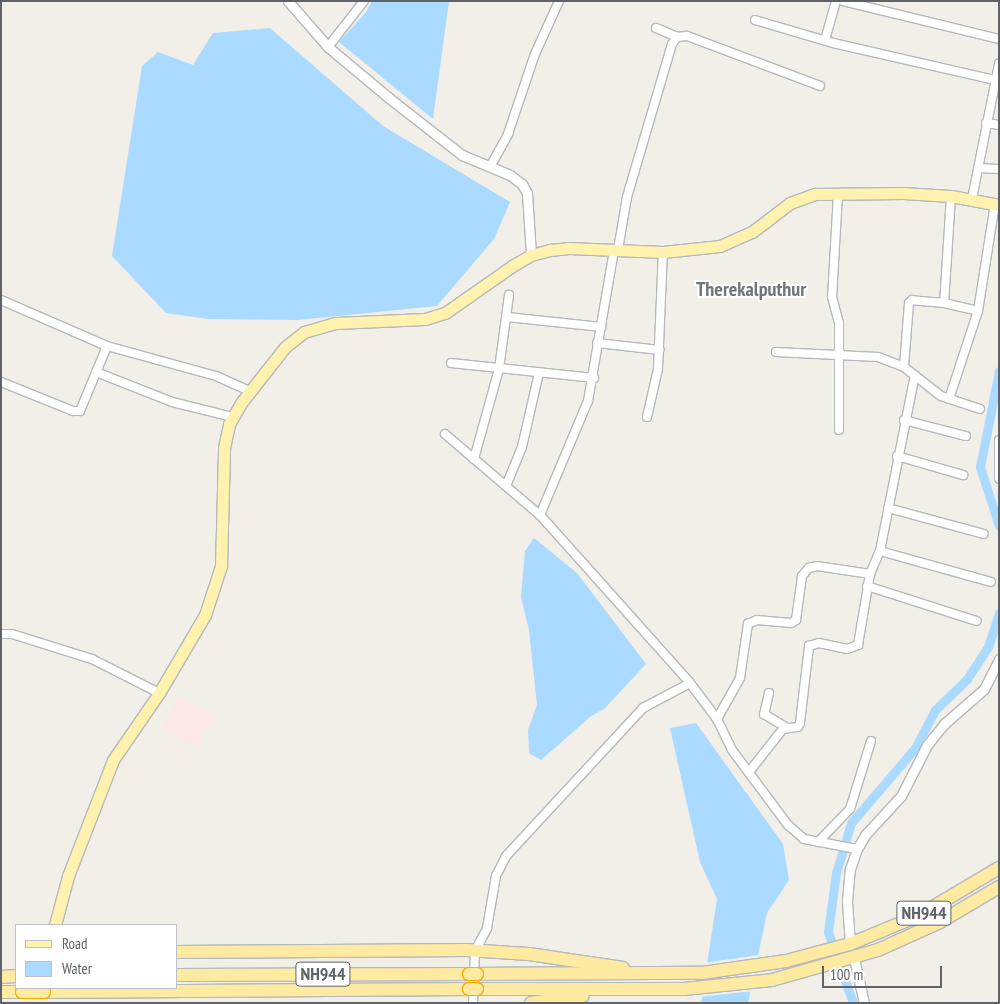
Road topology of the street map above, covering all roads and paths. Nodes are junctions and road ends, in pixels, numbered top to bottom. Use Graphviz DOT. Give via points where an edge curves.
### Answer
graph roads {
  1 [pos="288,1"];
  2 [pos="364,1"];
  3 [pos="560,1"];
  4 [pos="836,1"];
  5 [pos="843,1"];
  6 [pos="755,20"];
  7 [pos="656,28"];
  8 [pos="677,37"];
  9 [pos="999,39"];
  10 [pos="825,40"];
  11 [pos="328,46"];
  12 [pos="999,64"];
  13 [pos="997,80"];
  14 [pos="820,86"];
  15 [pos="986,123"];
  16 [pos="999,125"];
  17 [pos="490,167"];
  18 [pos="978,168"];
  19 [pos="999,169"];
  20 [pos="838,194"];
  21 [pos="951,196"];
  22 [pos="972,199"];
  23 [pos="997,204"];
  24 [pos="616,250"];
  25 [pos="663,252"];
  26 [pos="531,255"];
  27 [pos="509,295"];
  28 [pos="1,300"];
  29 [pos="944,304"];
  30 [pos="978,311"];
  31 [pos="508,317"];
  32 [pos="601,327"];
  33 [pos="597,343"];
  34 [pos="108,346"];
  35 [pos="660,350"];
  36 [pos="776,352"];
  37 [pos="839,354"];
  38 [pos="452,363"];
  39 [pos="904,367"];
  40 [pos="499,369"];
  41 [pos="96,372"];
  42 [pos="539,373"];
  43 [pos="915,375"];
  44 [pos="594,378"];
  45 [pos="1,382"];
  46 [pos="250,391"];
  47 [pos="949,399"];
  48 [pos="980,409"];
  49 [pos="233,417"];
  50 [pos="647,417"];
  51 [pos="904,420"];
  52 [pos="838,430"];
  53 [pos="445,434"];
  54 [pos="966,436"];
  55 [pos="999,440"];
  56 [pos="897,456"];
  57 [pos="474,459"];
  58 [pos="963,475"];
  59 [pos="998,475"];
  60 [pos="506,486"];
  61 [pos="888,508"];
  62 [pos="540,515"];
  63 [pos="984,534"];
  64 [pos="880,551"];
  65 [pos="870,574"];
  66 [pos="991,582"];
  67 [pos="867,586"];
  68 [pos="977,621"];
  69 [pos="1,634"];
  70 [pos="999,659"];
  71 [pos="690,683"];
  72 [pos="159,693"];
  73 [pos="769,693"];
  74 [pos="717,719"];
  75 [pos="786,727"];
  76 [pos="871,741"];
  77 [pos="749,772"];
  78 [pos="818,842"];
  79 [pos="852,849"];
  80 [pos="999,868"];
  81 [pos="999,887"];
  82 [pos="54,924"];
  83 [pos="846,945"];
  84 [pos="475,951"];
  85 [pos="178,952"];
  86 [pos="850,960"];
  87 [pos="650,974"];
  88 [pos="178,975"];
  89 [pos="15,976"];
  90 [pos="1,977"];
  91 [pos="638,989"];
  92 [pos="40,990"];
  93 [pos="1,992"];
  94 [pos="30,1003"];
  95 [pos="473,1003"];
  96 [pos="531,1003"];
  97 [pos="864,1003"];
  1 -- 11 [label="street"];
  2 -- 11 [label="street"];
  3 -- 17 [label="street" via="535,54 508,134"];
  4 -- 10 [label="street"];
  5 -- 9 [label="street"];
  6 -- 10 [label="street"];
  7 -- 8 [label="street"];
  8 -- 14 [label="street" via="687,36"];
  8 -- 24 [label="street" via="672,44 627,197"];
  10 -- 13 [label="street"];
  11 -- 17 [label="street" via="462,154"];
  12 -- 13 [label="street"];
  13 -- 15 [label="street"];
  15 -- 16 [label="street"];
  15 -- 18 [label="street"];
  17 -- 26 [label="street" via="510,175 527,193"];
  18 -- 19 [label="street"];
  18 -- 22 [label="street"];
  20 -- 21 [label="main road"];
  20 -- 25 [label="main road" via="815,194 790,203 752,232 720,246"];
  20 -- 37 [label="street" via="832,297 838,323"];
  21 -- 22 [label="main road"];
  21 -- 29 [label="street"];
  22 -- 23 [label="main road"];
  23 -- 30 [label="street"];
  24 -- 25 [label="main road"];
  24 -- 26 [label="main road" via="569,248"];
  24 -- 32 [label="street"];
  25 -- 35 [label="street"];
  26 -- 46 [label="main road" via="445,313 425,319 336,323 304,332 285,347"];
  27 -- 31 [label="street"];
  28 -- 34 [label="street"];
  29 -- 30 [label="street"];
  29 -- 39 [label="street" via="912,300 909,303"];
  30 -- 47 [label="street"];
  31 -- 32 [label="street"];
  31 -- 40 [label="street"];
  32 -- 33 [label="street"];
  33 -- 35 [label="street"];
  33 -- 44 [label="street"];
  34 -- 41 [label="street"];
  34 -- 46 [label="street" via="216,376"];
  35 -- 50 [label="street"];
  36 -- 37 [label="street"];
  37 -- 39 [label="street" via="878,357"];
  37 -- 52 [label="street"];
  38 -- 40 [label="street"];
  39 -- 43 [label="street"];
  40 -- 42 [label="street"];
  40 -- 57 [label="street"];
  41 -- 45 [label="street" via="84,406 76,411"];
  41 -- 49 [label="street" via="172,402"];
  42 -- 44 [label="street"];
  42 -- 60 [label="street" via="522,447"];
  43 -- 47 [label="street"];
  43 -- 51 [label="street"];
  44 -- 62 [label="street" via="588,401"];
  46 -- 49 [label="main road"];
  47 -- 48 [label="street"];
  49 -- 72 [label="main road" via="224,448 221,566 205,615"];
  51 -- 54 [label="street"];
  51 -- 56 [label="street"];
  53 -- 57 [label="street"];
  55 -- 59 [label="street"];
  56 -- 58 [label="street"];
  56 -- 61 [label="street"];
  57 -- 60 [label="street"];
  60 -- 62 [label="street"];
  61 -- 63 [label="street"];
  61 -- 64 [label="street"];
  62 -- 71 [label="street"];
  64 -- 65 [label="street"];
  64 -- 66 [label="street"];
  65 -- 67 [label="street"];
  65 -- 74 [label="street" via="817,566 809,568 802,576 796,620 791,623 757,620 748,624 740,678"];
  67 -- 68 [label="street"];
  67 -- 75 [label="street" via="858,644 846,649 819,643 809,646 800,724 798,727"];
  69 -- 72 [label="street" via="12,634 92,659"];
  70 -- 79 [label="street" via="984,689 944,724 927,745 901,796"];
  71 -- 74 [label="street"];
  71 -- 84 [label="street" via="642,708 506,856 496,876 488,928"];
  72 -- 82 [label="main road" via="113,760 68,876"];
  73 -- 75 [label="street" via="764,714"];
  74 -- 77 [label="street" via="732,750"];
  75 -- 77 [label="street"];
  76 -- 78 [label="street" via="850,809"];
  77 -- 78 [label="street" via="788,825 804,839"];
  78 -- 79 [label="street"];
  79 -- 83 [label="street"];
  80 -- 83 [label="highway, NH944 / NH944" via="918,916"];
  81 -- 86 [label="highway, NH944 / NH944" via="928,928"];
  83 -- 87 [label="highway, NH944 / NH944" via="760,966"];
  84 -- 85 [label="highway"];
  84 -- 87 [label="highway" via="575,960"];
  84 -- 95 [label="street"];
  86 -- 91 [label="highway, NH944 / NH944" via="762,982"];
  86 -- 97 [label="street"];
  87 -- 88 [label="highway, NH944 / NH944"];
  89 -- 90 [label="highway"];
  91 -- 92 [label="highway, NH944 / NH944"];
  91 -- 96 [label="highway"];
  92 -- 93 [label="highway, NH944 / NH944, bridge"];
  92 -- 94 [label="main road"];
}
